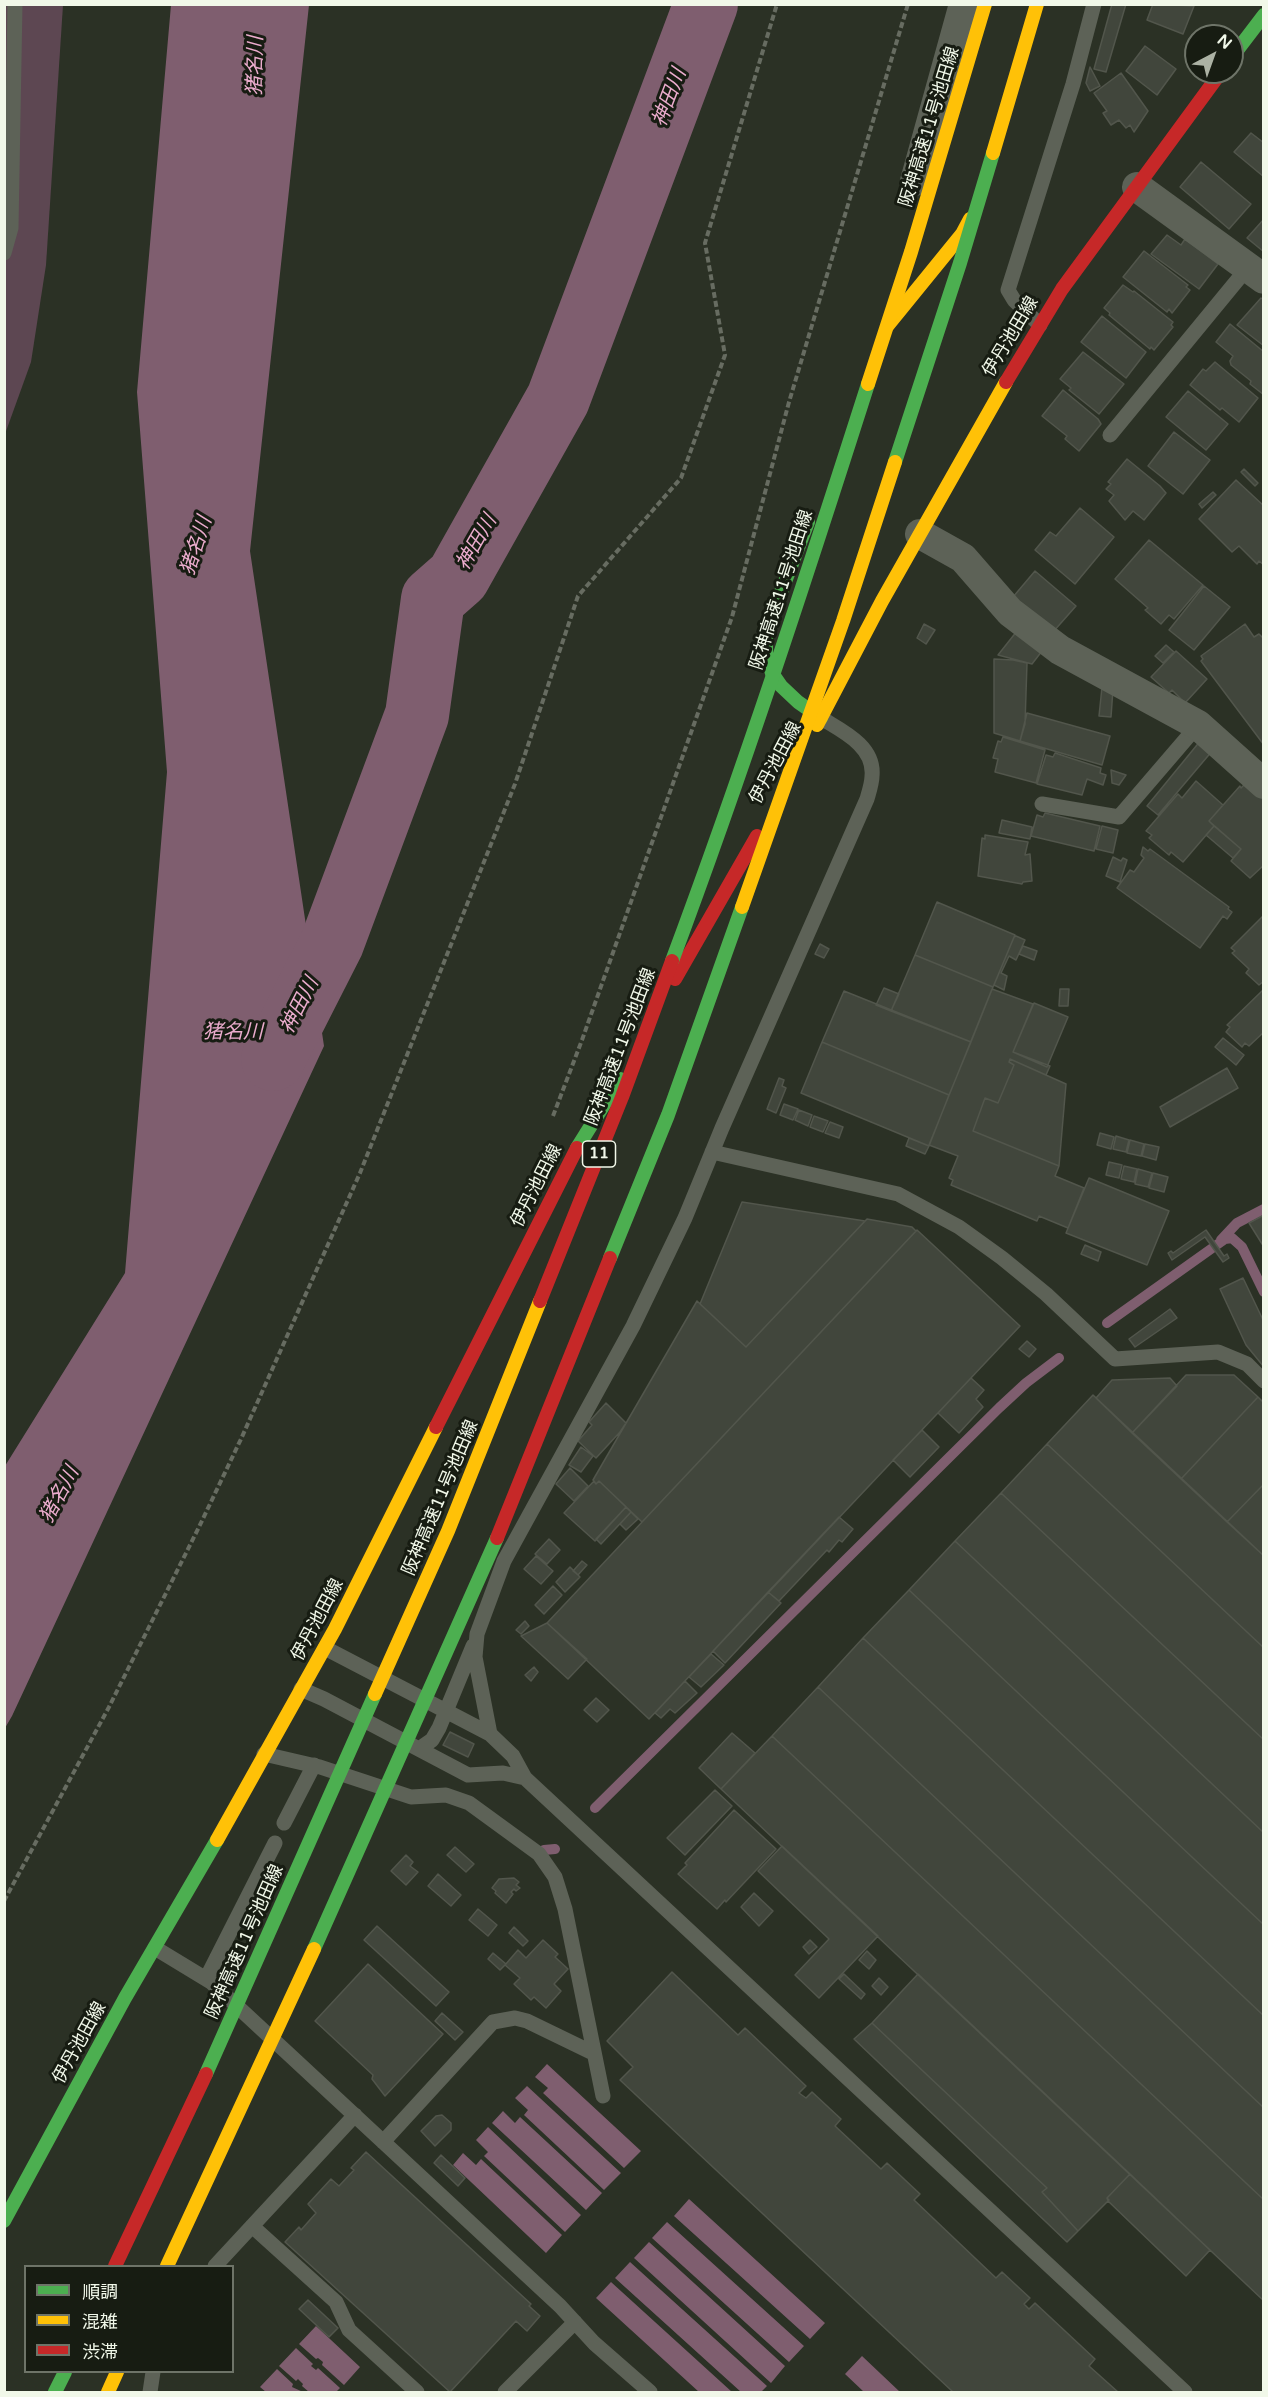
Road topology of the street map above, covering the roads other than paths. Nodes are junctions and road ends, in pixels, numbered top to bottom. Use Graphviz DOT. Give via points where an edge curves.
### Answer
graph roads {
  1 [pos="15,4"];
  2 [pos="964,4"];
  3 [pos="985,4"];
  4 [pos="1037,4"];
  5 [pos="1042,4"];
  6 [pos="1094,4"];
  7 [pos="1263,15"];
  8 [pos="1244,41"];
  9 [pos="1212,84"];
  10 [pos="1137,187"];
  11 [pos="8,226"];
  12 [pos="4,253"];
  13 [pos="1256,273"];
  14 [pos="1040,325"];
  15 [pos="855,382"];
  16 [pos="1110,435"];
  17 [pos="920,534"];
  18 [pos="820,718"];
  19 [pos="1198,725"];
  20 [pos="1263,784"];
  21 [pos="1042,804"];
  22 [pos="712,1152"];
  23 [pos="1263,1381"];
  24 [pos="477,1634"];
  25 [pos="325,1648"];
  26 [pos="301,1689"];
  27 [pos="446,1712"];
  28 [pos="490,1734"];
  29 [pos="419,1749"];
  30 [pos="264,1754"];
  31 [pos="314,1765"];
  32 [pos="525,1778"];
  33 [pos="284,1823"];
  34 [pos="275,1843"];
  35 [pos="154,1948"];
  36 [pos="206,1979"];
  37 [pos="593,2053"];
  38 [pos="603,2096"];
  39 [pos="355,2115"];
  40 [pos="383,2142"];
  41 [pos="4,2222"];
  42 [pos="252,2226"];
  43 [pos="114,2265"];
  44 [pos="167,2265"];
  45 [pos="216,2265"];
  46 [pos="575,2322"];
  47 [pos="64,2373"];
  48 [pos="117,2373"];
  49 [pos="153,2373"];
  50 [pos="55,2392"];
  51 [pos="108,2392"];
  52 [pos="150,2392"];
  53 [pos="417,2392"];
  54 [pos="505,2392"];
  55 [pos="650,2392"];
  56 [pos="1185,2392"];
  1 -- 11 [label="lane"];
  2 -- 15 [label="street"];
  3 -- 43 [label="main road, 阪神高速11号池田線 / 11, bridge" via="911,252 797,605 706,870 622,1097 448,1531 215,2055"];
  4 -- 44 [label="main road, bridge" via="960,263 843,621 668,1115 488,1561 277,2033"];
  5 -- 15 [label="main road" via="972,216 962,234 883,332"];
  6 -- 14 [label="lane" via="1008,290"];
  7 -- 8 [label="main road"];
  9 -- 10 [label="main road, 伊丹池田線"];
  10 -- 13 [label="street"];
  10 -- 14 [label="main road, 伊丹池田線"];
  11 -- 12 [label="lane"];
  13 -- 16 [label="lane"];
  14 -- 17 [label="main road, 伊丹池田線"];
  15 -- 18 [label="main road" via="766,636 766,656 772,673 798,702"];
  17 -- 18 [label="main road, 伊丹池田線"];
  17 -- 19 [label="street" via="963,558 1010,612 1060,650"];
  18 -- 22 [label="lane" via="853,737 867,753 873,773 867,799"];
  18 -- 25 [label="main road, 伊丹池田線" via="735,876 554,1190"];
  19 -- 20 [label="street"];
  19 -- 21 [label="lane" via="1119,817"];
  22 -- 23 [label="lane" via="898,1194 959,1227 1002,1258 1115,1359 1218,1352 1246,1364"];
  22 -- 24 [label="lane" via="633,1326 504,1561"];
  24 -- 27 [label="lane"];
  24 -- 28 [label="lane" via="475,1657"];
  25 -- 26 [label="main road, 伊丹池田線"];
  25 -- 27 [label="lane"];
  26 -- 29 [label="lane"];
  26 -- 30 [label="main road, 伊丹池田線"];
  27 -- 28 [label="lane"];
  27 -- 29 [label="lane" via="432,1740"];
  28 -- 32 [label="lane" via="513,1756"];
  29 -- 32 [label="lane" via="468,1775 502,1773"];
  30 -- 31 [label="lane"];
  30 -- 35 [label="main road, 伊丹池田線"];
  31 -- 33 [label="lane"];
  31 -- 37 [label="lane" via="411,1797 446,1796 469,1803 538,1854 555,1877 565,1909"];
  32 -- 56 [label="lane"];
  34 -- 36 [label="lane"];
  35 -- 36 [label="lane"];
  35 -- 41 [label="main road, 伊丹池田線"];
  36 -- 39 [label="lane"];
  37 -- 38 [label="lane"];
  37 -- 40 [label="lane" via="527,2021 515,2018 494,2022"];
  39 -- 40 [label="lane"];
  39 -- 42 [label="lane"];
  40 -- 46 [label="lane"];
  42 -- 45 [label="lane"];
  42 -- 53 [label="lane" via="336,2302 349,2330"];
  46 -- 54 [label="lane"];
  46 -- 55 [label="lane"];
  47 -- 50 [label="main road"];
  48 -- 51 [label="main road"];
  49 -- 52 [label="lane"];
}
